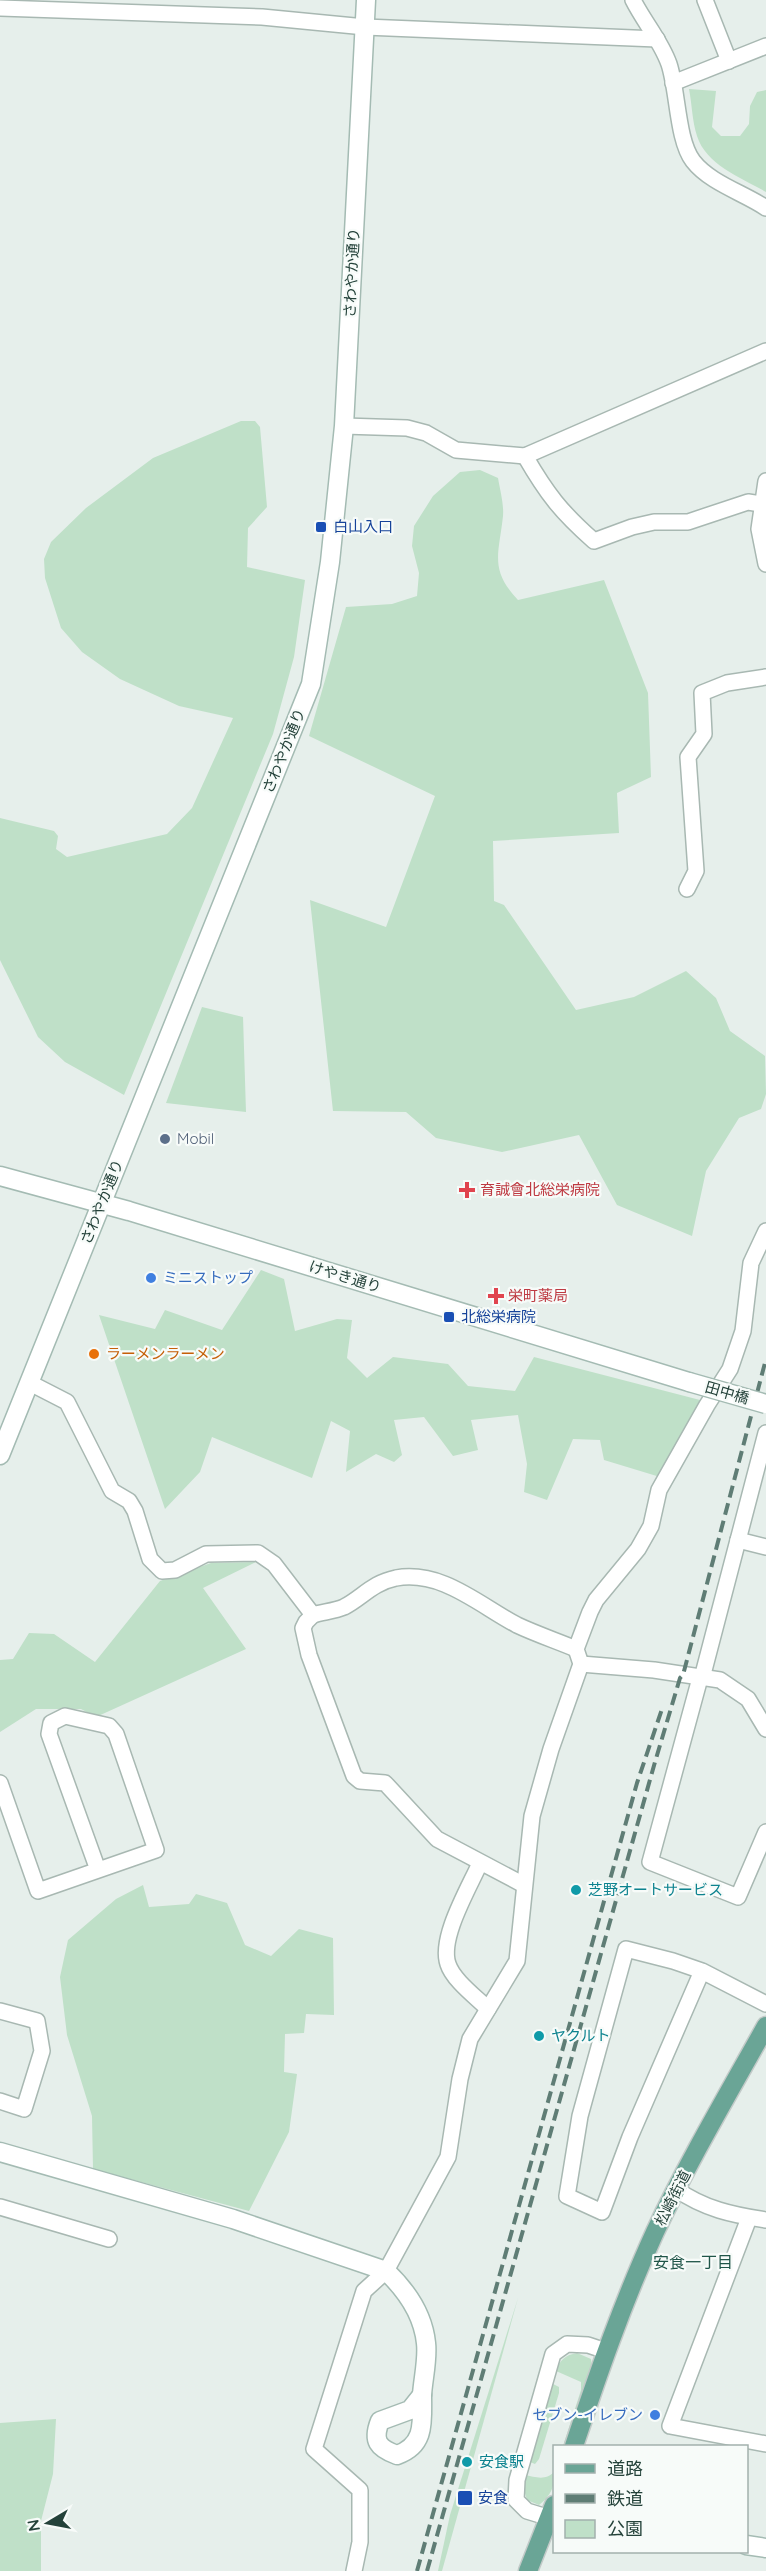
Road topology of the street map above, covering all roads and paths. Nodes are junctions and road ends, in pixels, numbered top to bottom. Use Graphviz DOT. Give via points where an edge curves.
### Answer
graph roads {
  1 [pos="366,0"];
  2 [pos="633,0"];
  3 [pos="705,0"];
  4 [pos="8,5"];
  5 [pos="365,27"];
  6 [pos="657,39"];
  7 [pos="766,46"];
  8 [pos="729,61"];
  9 [pos="674,84"];
  10 [pos="766,208"];
  11 [pos="766,351"];
  12 [pos="344,426"];
  13 [pos="525,456"];
  14 [pos="766,481"];
  15 [pos="761,504"];
  16 [pos="766,564"];
  17 [pos="766,677"];
  18 [pos="687,889"];
  19 [pos="0,1176"];
  20 [pos="101,1203"];
  21 [pos="766,1231"];
  22 [pos="689,1382"];
  23 [pos="30,1383"];
  24 [pos="766,1404"];
  25 [pos="4,1430"];
  26 [pos="766,1433"];
  27 [pos="0,1455"];
  28 [pos="760,1484"];
  29 [pos="738,1540"];
  30 [pos="766,1547"];
  31 [pos="313,1614"];
  32 [pos="576,1649"];
  33 [pos="581,1664"];
  34 [pos="701,1678"];
  35 [pos="766,1729"];
  36 [pos="0,1783"];
  37 [pos="3,1801"];
  38 [pos="766,1832"];
  39 [pos="480,1863"];
  40 [pos="98,1870"];
  41 [pos="524,1885"];
  42 [pos="702,1971"];
  43 [pos="766,2004"];
  44 [pos="488,2009"];
  45 [pos="0,2011"];
  46 [pos="766,2026"];
  47 [pos="0,2101"];
  48 [pos="0,2152"];
  49 [pos="676,2189"];
  50 [pos="0,2207"];
  51 [pos="749,2218"];
  52 [pos="766,2220"];
  53 [pos="109,2239"];
  54 [pos="386,2271"];
  55 [pos="606,2351"];
  56 [pos="422,2395"];
  57 [pos="765,2441"];
  58 [pos="574,2445"];
  59 [pos="553,2514"];
  60 [pos="748,2546"];
  61 [pos="766,2548"];
  62 [pos="354,2571"];
  63 [pos="528,2571"];
  1 -- 5 [label="street, さわやか通り"];
  2 -- 6 [label="street"];
  3 -- 8 [label="street"];
  4 -- 5 [label="street" via="262,17"];
  5 -- 6 [label="street"];
  5 -- 12 [label="street, さわやか通り"];
  6 -- 9 [label="street"];
  7 -- 8 [label="street"];
  8 -- 9 [label="street"];
  9 -- 10 [label="street" via="682,134 693,161"];
  11 -- 13 [label="street"];
  12 -- 13 [label="street" via="407,428 426,433 456,450"];
  12 -- 20 [label="street, さわやか通り" via="330,562 311,684"];
  13 -- 15 [label="street" via="549,497 594,541 654,522 688,522 748,502"];
  14 -- 15 [label="street"];
  15 -- 16 [label="street" via="759,529"];
  17 -- 18 [label="street" via="727,683 702,693 704,734 688,758 696,871"];
  19 -- 20 [label="street, けやき通り"];
  20 -- 22 [label="street, けやき通り"];
  20 -- 23 [label="street, さわやか通り"];
  21 -- 32 [label="street" via="751,1263 743,1331 730,1369 659,1490 651,1526 643,1541 596,1600"];
  22 -- 24 [label="street, 田中橋, bridge"];
  23 -- 25 [label="street, さわやか通り"];
  23 -- 31 [label="street" via="67,1402 112,1491 129,1501 135,1511 150,1559 162,1571 175,1570 206,1554 258,1553 274,1564"];
  25 -- 27 [label="street, さわやか通り"];
  26 -- 28 [label="street"];
  28 -- 29 [label="street"];
  29 -- 30 [label="street"];
  29 -- 34 [label="street"];
  31 -- 32 [label="street" via="344,1607 372,1586 412,1577 448,1585 518,1625"];
  31 -- 39 [label="street" via="303,1628 309,1655 354,1776 360,1781 385,1782 437,1839"];
  32 -- 33 [label="street"];
  33 -- 34 [label="street"];
  33 -- 41 [label="street" via="532,1816"];
  34 -- 35 [label="street" via="720,1680 748,1699"];
  34 -- 38 [label="street" via="650,1862 738,1897"];
  36 -- 37 [label="street"];
  37 -- 40 [label="street" via="38,1891"];
  39 -- 41 [label="street"];
  39 -- 44 [label="street" via="447,1939 446,1953 448,1966"];
  40 -- 40 [label="street" via="49,1734 51,1723 65,1716 109,1726 116,1734 156,1850"];
  41 -- 44 [label="street" via="518,1961"];
  42 -- 42 [label="street" via="626,1949 580,2116 567,2196 602,2212"];
  42 -- 43 [label="street"];
  44 -- 54 [label="street" via="470,2039 448,2157"];
  45 -- 47 [label="street" via="37,2021 42,2051 24,2109"];
  46 -- 49 [label="main road, 松崎街道"];
  48 -- 54 [label="street" via="233,2219"];
  49 -- 51 [label="street" via="714,2210"];
  49 -- 55 [label="main road, 松崎街道" via="626,2297"];
  50 -- 53 [label="street"];
  51 -- 52 [label="street"];
  51 -- 57 [label="street" via="670,2427"];
  54 -- 56 [label="street" via="402,2286 418,2311 426,2344"];
  54 -- 62 [label="street" via="364,2290 314,2449 360,2490 360,2542"];
  55 -- 58 [label="main road, 松崎街道"];
  55 -- 59 [label="street" via="567,2344 553,2354 517,2480 516,2500 527,2511"];
  59 -- 63 [label="main road"];
  60 -- 61 [label="street"];
}
